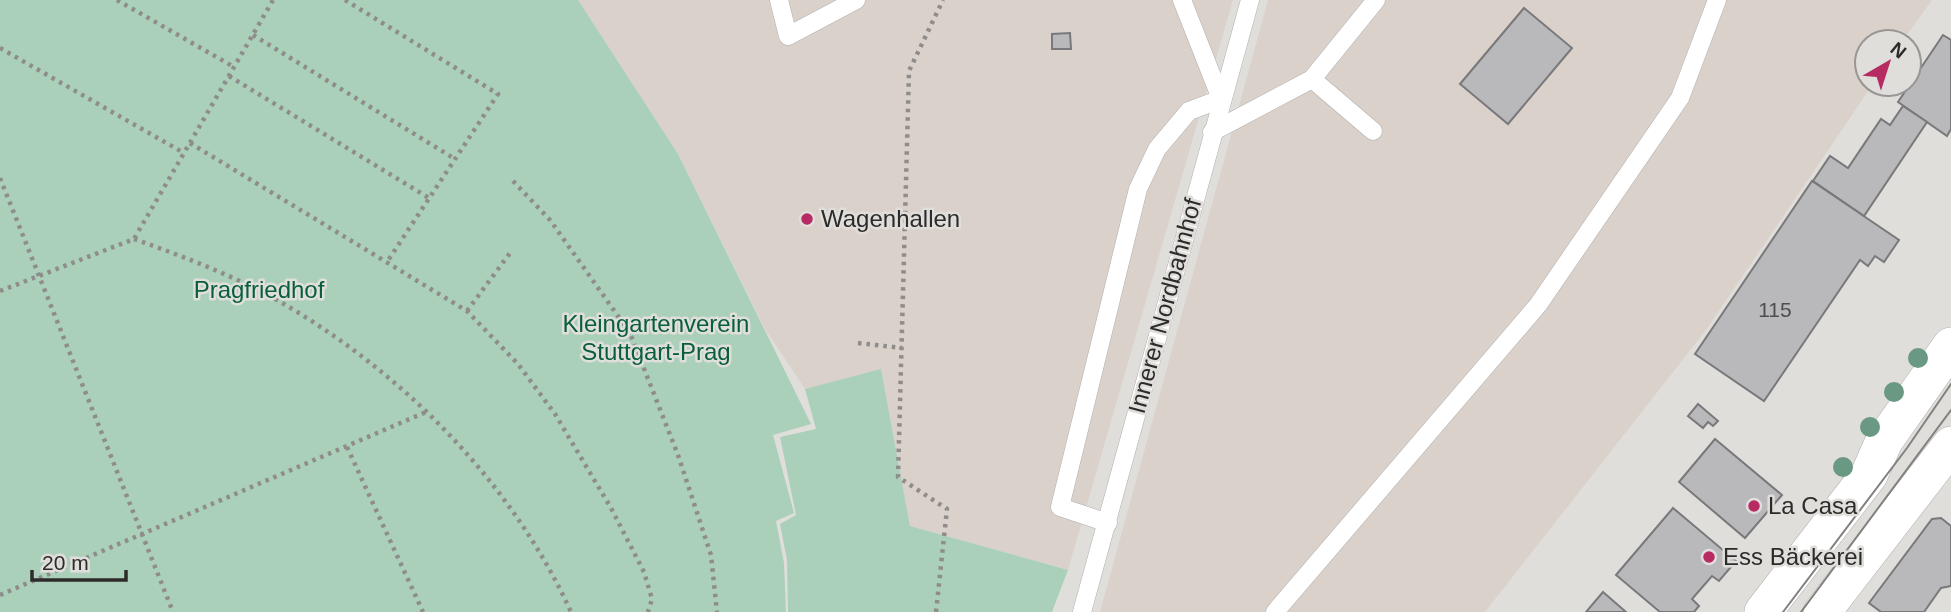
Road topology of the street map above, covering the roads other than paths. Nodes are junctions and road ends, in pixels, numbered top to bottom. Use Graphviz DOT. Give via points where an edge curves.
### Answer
graph roads {
  1 [pos="779,0"];
  2 [pos="856,0"];
  3 [pos="1182,0"];
  4 [pos="1250,0"];
  5 [pos="1376,0"];
  6 [pos="1717,0"];
  7 [pos="1312,79"];
  8 [pos="1222,99"];
  9 [pos="1373,131"];
  10 [pos="1212,132"];
  11 [pos="1951,346"];
  12 [pos="1893,429"];
  13 [pos="1945,465"];
  14 [pos="1108,523"];
  15 [pos="1082,612"];
  16 [pos="1275,612"];
  17 [pos="1763,612"];
  18 [pos="1822,612"];
  1 -- 2 [label="lane" via="788,36"];
  3 -- 8 [label="lane"];
  4 -- 8 [label="lane, Innerer Nordbahnhof"];
  5 -- 7 [label="lane"];
  6 -- 16 [label="lane" via="1680,98 1538,305"];
  7 -- 9 [label="lane"];
  7 -- 10 [label="lane"];
  8 -- 10 [label="lane, Innerer Nordbahnhof"];
  8 -- 14 [label="lane" via="1189,111 1157,149 1138,190 1060,507"];
  10 -- 14 [label="lane, Innerer Nordbahnhof"];
  11 -- 12 [label="street"];
  12 -- 13 [label="street" via="1897,439"];
  12 -- 17 [label="street" via="1869,475"];
  13 -- 18 [label="street"];
  14 -- 15 [label="lane, Innerer Nordbahnhof"];
}
